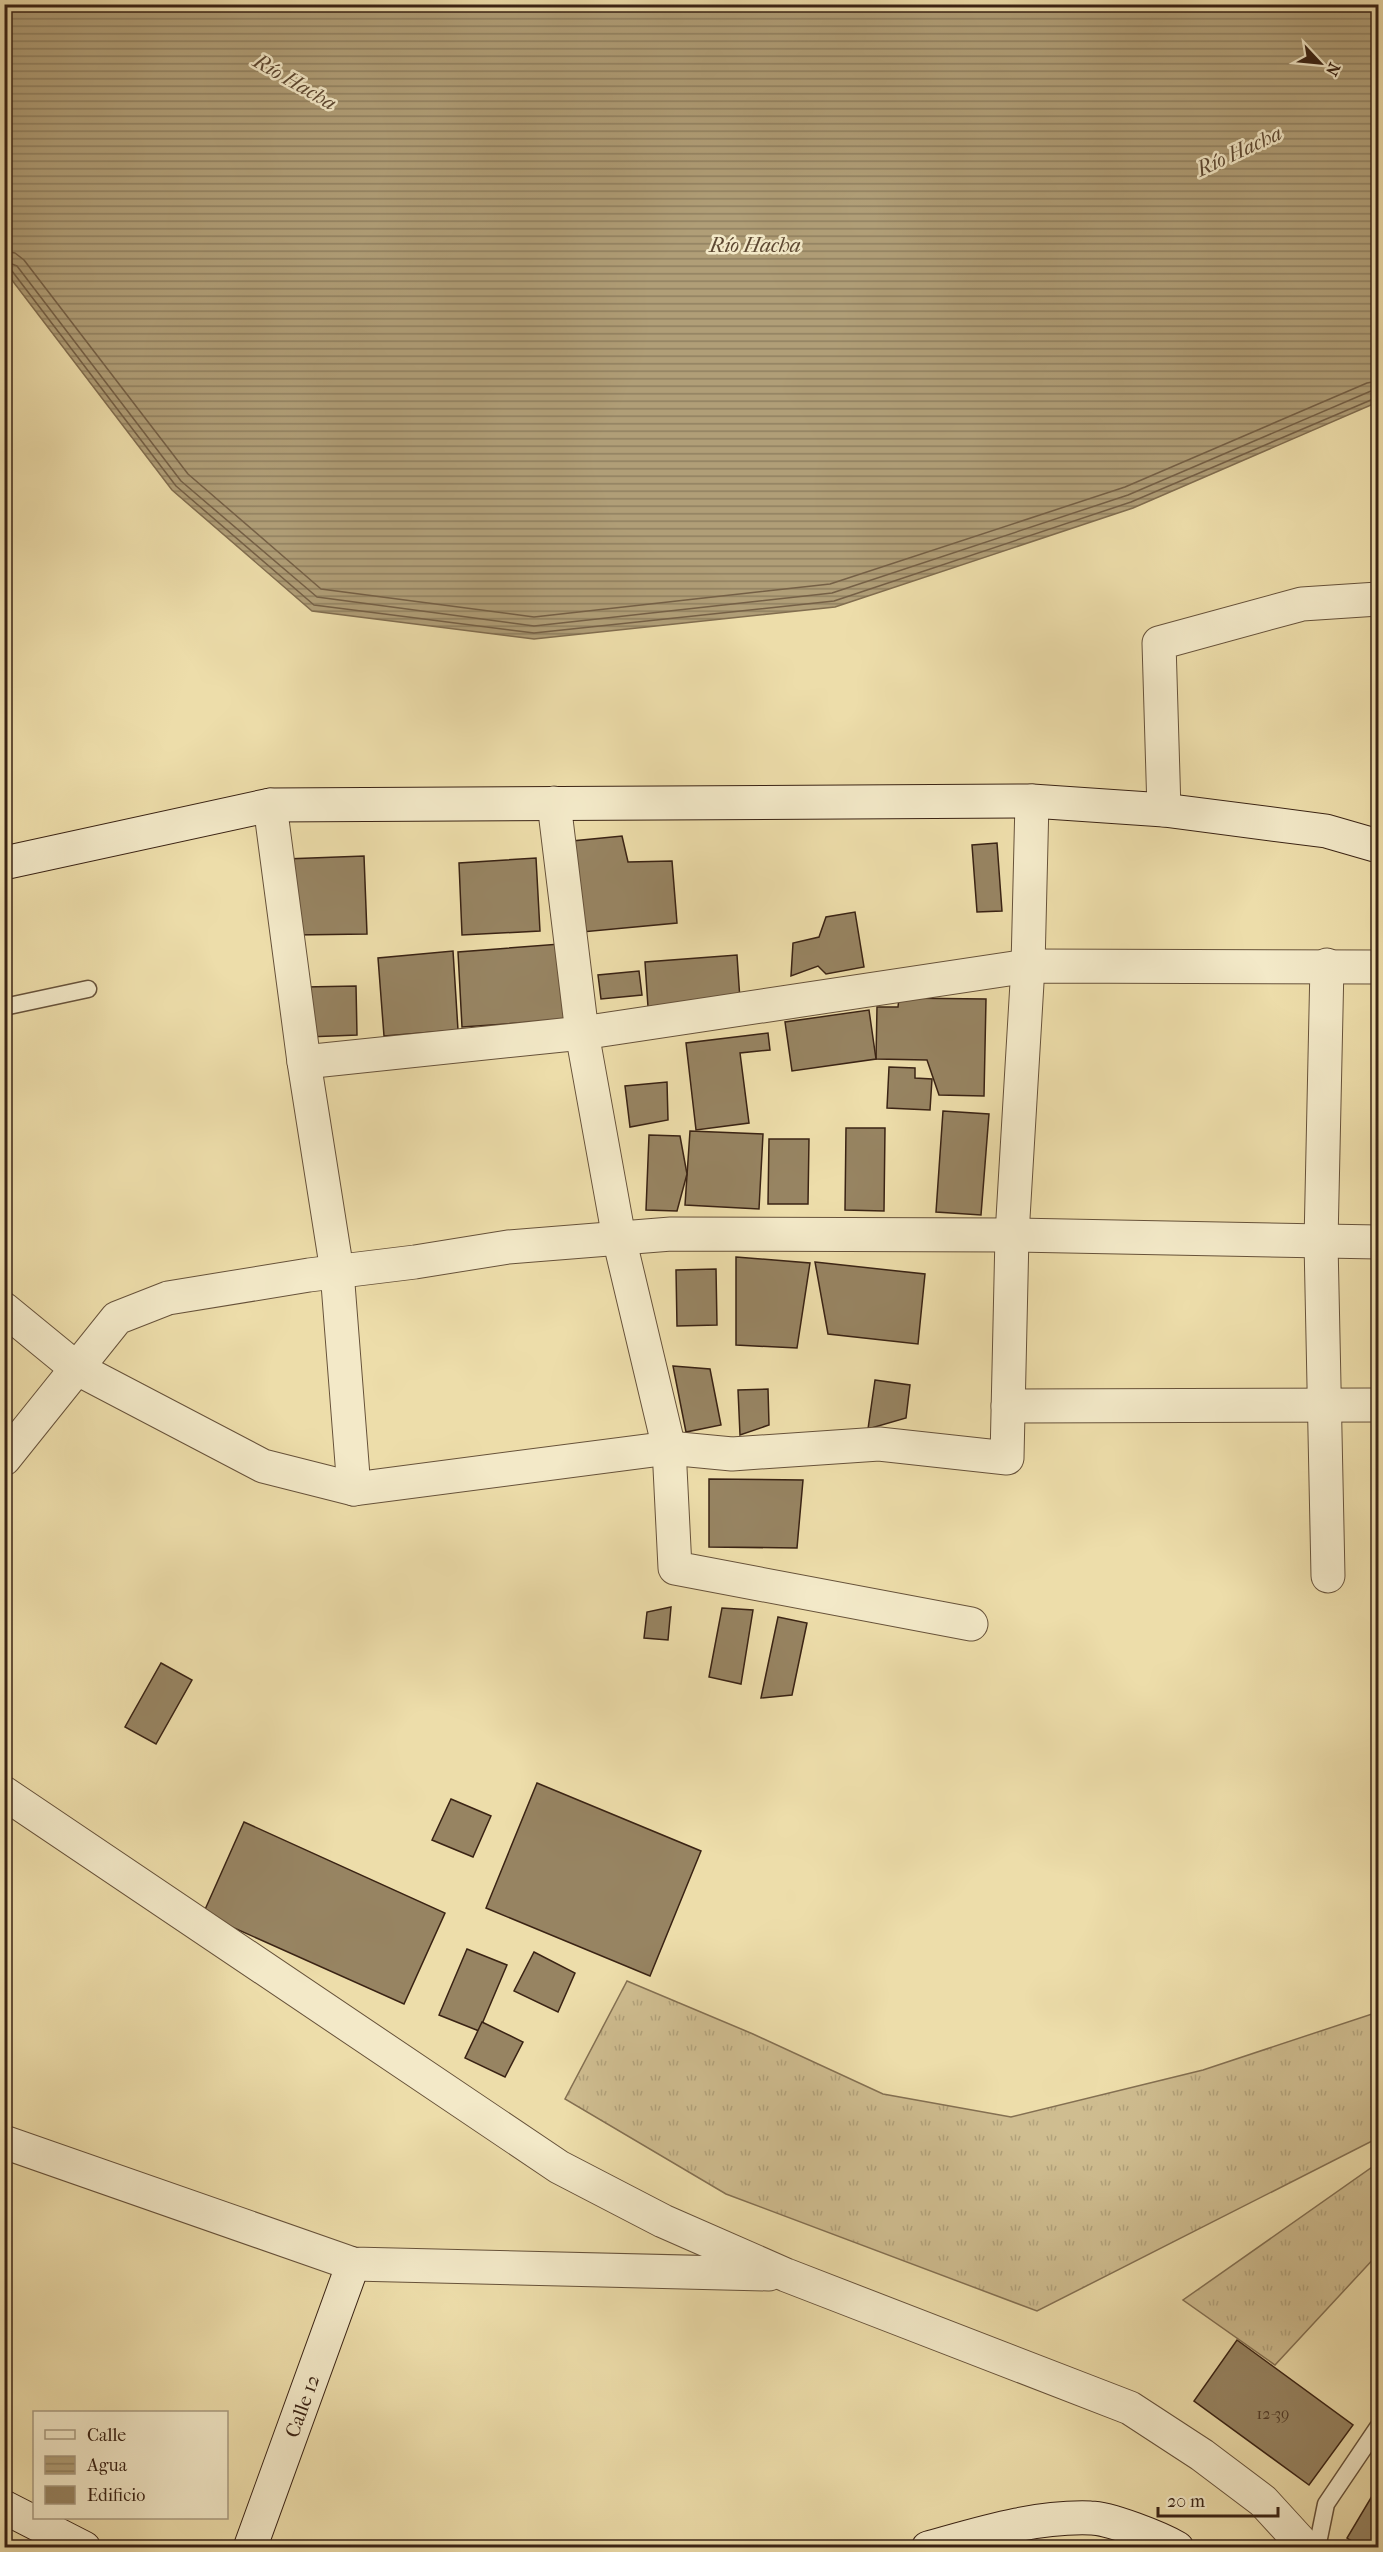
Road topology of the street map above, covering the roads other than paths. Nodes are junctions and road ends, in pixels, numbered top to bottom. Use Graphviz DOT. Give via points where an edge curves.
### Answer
graph roads {
  1 [pos="1378,599"];
  2 [pos="1032,801"];
  3 [pos="554,803"];
  4 [pos="270,805"];
  5 [pos="1164,810"];
  6 [pos="1378,846"];
  7 [pos="4,863"];
  8 [pos="1028,966"];
  9 [pos="1327,966"];
  10 [pos="1378,967"];
  11 [pos="88,988"];
  12 [pos="4,1006"];
  13 [pos="582,1033"];
  14 [pos="304,1062"];
  15 [pos="1012,1235"];
  16 [pos="619,1238"];
  17 [pos="1321,1242"];
  18 [pos="1378,1242"];
  19 [pos="337,1271"];
  20 [pos="4,1309"];
  21 [pos="76,1368"];
  22 [pos="1324,1405"];
  23 [pos="1378,1405"];
  24 [pos="1008,1406"];
  25 [pos="669,1448"];
  26 [pos="4,1459"];
  27 [pos="354,1489"];
  28 [pos="1328,1576"];
  29 [pos="971,1624"];
  30 [pos="4,1793"];
  31 [pos="4,2142"];
  32 [pos="353,2264"];
  33 [pos="786,2275"];
  34 [pos="1378,2427"];
  35 [pos="4,2506"];
  36 [pos="84,2547"];
  37 [pos="250,2547"];
  38 [pos="928,2547"];
  39 [pos="1178,2547"];
  40 [pos="1306,2547"];
  41 [pos="1317,2547"];
  1 -- 5 [label="street" via="1302,603 1159,643"];
  2 -- 3 [label="street"];
  2 -- 5 [label="street"];
  2 -- 8 [label="street"];
  3 -- 4 [label="street"];
  3 -- 13 [label="street"];
  4 -- 7 [label="street"];
  4 -- 14 [label="street"];
  5 -- 6 [label="street" via="1326,831"];
  8 -- 9 [label="street"];
  8 -- 13 [label="street"];
  8 -- 15 [label="street"];
  9 -- 10 [label="street"];
  9 -- 17 [label="street"];
  11 -- 12 [label="lane"];
  13 -- 14 [label="street"];
  13 -- 16 [label="street"];
  14 -- 19 [label="street"];
  15 -- 16 [label="street" via="671,1234"];
  15 -- 17 [label="street"];
  15 -- 24 [label="street"];
  16 -- 19 [label="street" via="508,1247"];
  16 -- 25 [label="street"];
  17 -- 18 [label="street"];
  17 -- 22 [label="street"];
  19 -- 21 [label="street" via="168,1298 117,1318"];
  19 -- 27 [label="street"];
  20 -- 21 [label="street"];
  21 -- 26 [label="street"];
  21 -- 27 [label="street" via="263,1466"];
  22 -- 23 [label="street"];
  22 -- 24 [label="street"];
  22 -- 28 [label="street"];
  24 -- 25 [label="street" via="1007,1458 879,1444 732,1454"];
  25 -- 27 [label="street"];
  25 -- 29 [label="street" via="675,1568"];
  30 -- 33 [label="street" via="559,2167 663,2221"];
  31 -- 32 [label="street"];
  32 -- 33 [label="street"];
  32 -- 37 [label="street, Calle 12"];
  33 -- 40 [label="street" via="1130,2408 1263,2501"];
  34 -- 41 [label="lane" via="1326,2504"];
  35 -- 36 [label="street"];
  38 -- 39 [label="street" via="1021,2522 1093,2517"];
}
